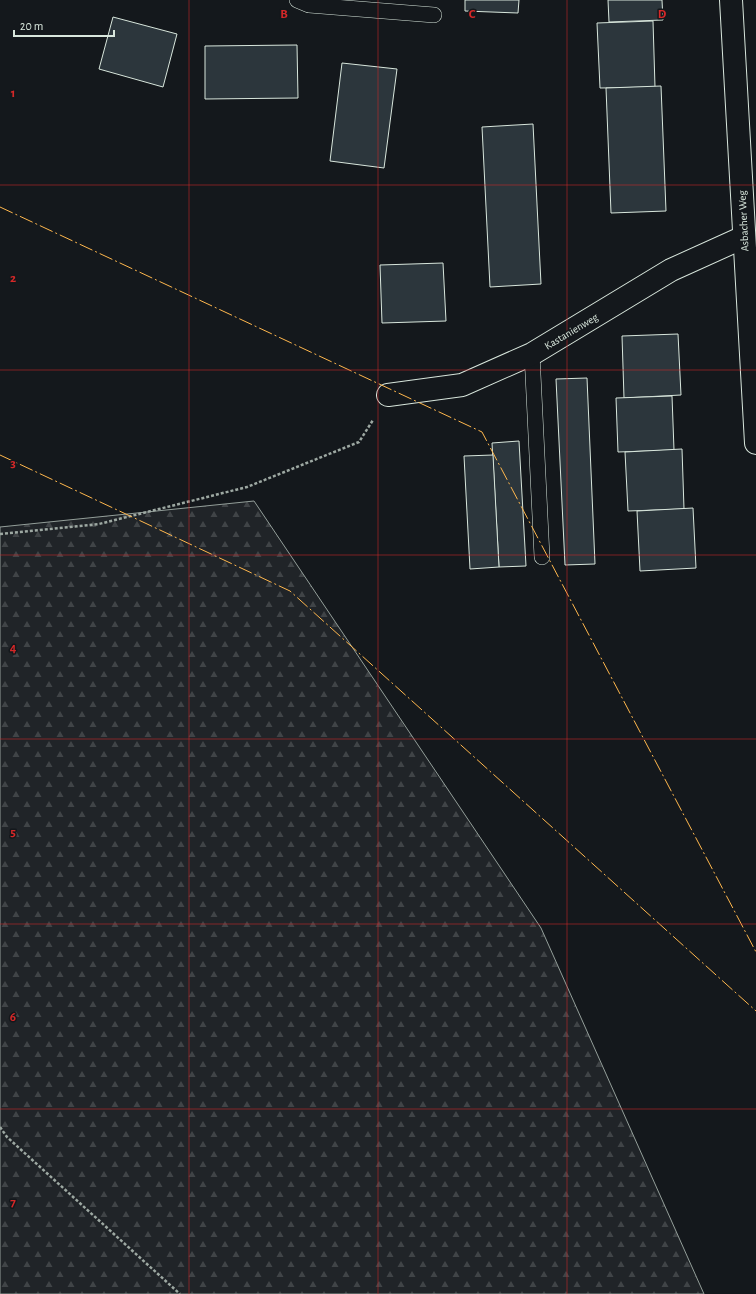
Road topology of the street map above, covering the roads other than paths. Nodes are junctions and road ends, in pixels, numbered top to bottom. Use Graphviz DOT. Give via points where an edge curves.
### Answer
graph roads {
  1 [pos="297,0"];
  2 [pos="731,0"];
  3 [pos="434,15"];
  4 [pos="744,237"];
  5 [pos="532,354"];
  6 [pos="388,395"];
  7 [pos="756,443"];
  8 [pos="542,557"];
  1 -- 3 [label="lane" via="309,5"];
  2 -- 4 [label="street, Asbacher Weg"];
  4 -- 5 [label="street, Kastanienweg" via="671,270"];
  4 -- 7 [label="street, Asbacher Weg"];
  5 -- 6 [label="street, Kastanienweg" via="462,385"];
  5 -- 8 [label="lane"];
}
